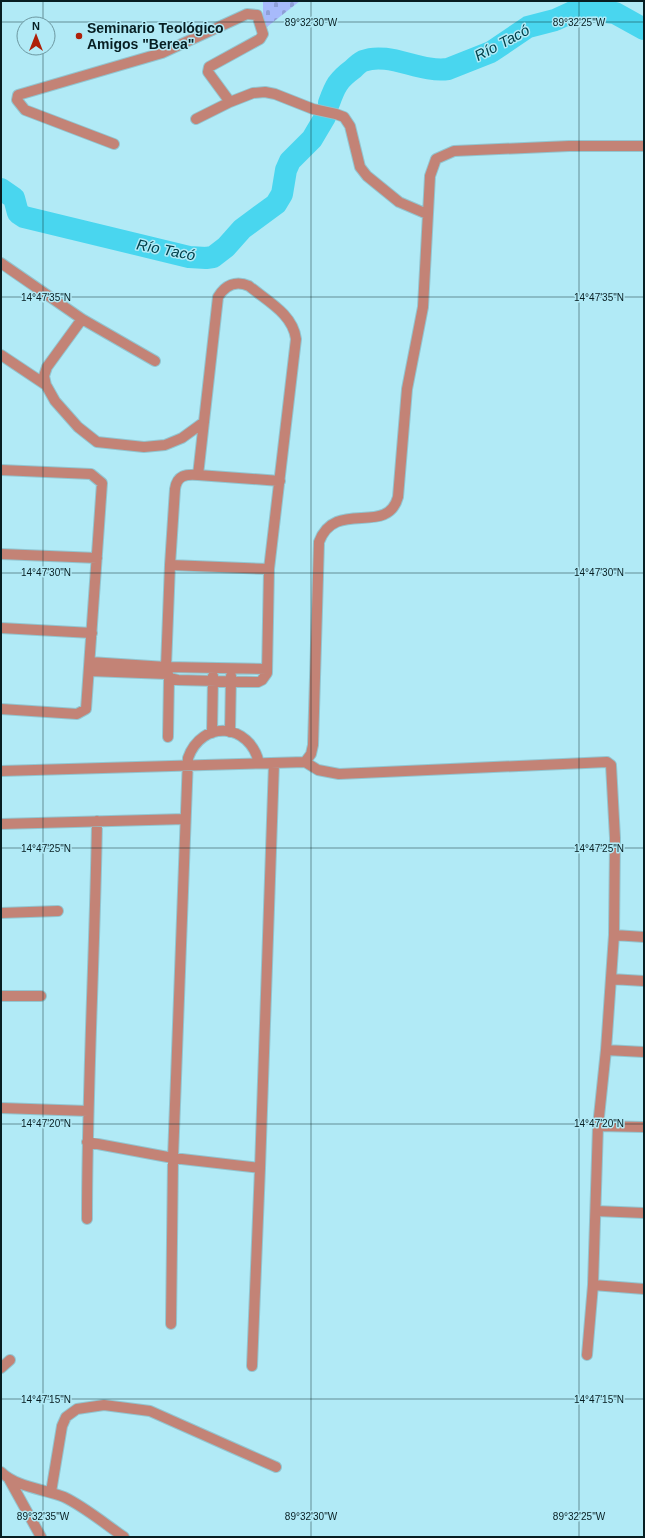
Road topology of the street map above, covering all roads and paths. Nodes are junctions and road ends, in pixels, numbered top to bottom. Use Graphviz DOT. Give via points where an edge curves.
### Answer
graph roads {
  1 [pos="230,102"];
  2 [pos="196,118"];
  3 [pos="114,144"];
  4 [pos="644,146"];
  5 [pos="427,214"];
  6 [pos="1,263"];
  7 [pos="82,319"];
  8 [pos="1,356"];
  9 [pos="155,361"];
  10 [pos="46,385"];
  11 [pos="204,422"];
  12 [pos="1,470"];
  13 [pos="198,475"];
  14 [pos="280,481"];
  15 [pos="1,554"];
  16 [pos="97,558"];
  17 [pos="170,565"];
  18 [pos="270,569"];
  19 [pos="1,628"];
  20 [pos="92,632"];
  21 [pos="90,667"];
  22 [pos="213,668"];
  23 [pos="231,668"];
  24 [pos="267,669"];
  25 [pos="168,673"];
  26 [pos="213,681"];
  27 [pos="231,681"];
  28 [pos="1,709"];
  29 [pos="212,732"];
  30 [pos="230,732"];
  31 [pos="168,737"];
  32 [pos="305,762"];
  33 [pos="274,763"];
  34 [pos="259,764"];
  35 [pos="187,766"];
  36 [pos="1,772"];
  37 [pos="185,819"];
  38 [pos="97,821"];
  39 [pos="1,824"];
  40 [pos="58,911"];
  41 [pos="1,913"];
  42 [pos="614,936"];
  43 [pos="644,937"];
  44 [pos="611,979"];
  45 [pos="644,980"];
  46 [pos="1,996"];
  47 [pos="41,996"];
  48 [pos="606,1050"];
  49 [pos="644,1052"];
  50 [pos="1,1108"];
  51 [pos="88,1111"];
  52 [pos="598,1126"];
  53 [pos="644,1127"];
  54 [pos="87,1142"];
  55 [pos="173,1158"];
  56 [pos="260,1168"];
  57 [pos="596,1211"];
  58 [pos="644,1213"];
  59 [pos="87,1219"];
  60 [pos="593,1285"];
  61 [pos="644,1289"];
  62 [pos="171,1324"];
  63 [pos="587,1355"];
  64 [pos="10,1360"];
  65 [pos="252,1366"];
  66 [pos="1,1368"];
  67 [pos="276,1467"];
  68 [pos="1,1472"];
  69 [pos="10,1479"];
  70 [pos="51,1492"];
  71 [pos="42,1537"];
  72 [pos="124,1537"];
  1 -- 2 [label="street"];
  1 -- 3 [label="street" via="208,72 209,67 260,39 263,34 256,15 247,14 162,53 18,94 17,100 25,110"];
  1 -- 5 [label="street" via="253,92 265,92 344,117 352,133 360,166 366,176 399,202"];
  4 -- 5 [label="street" via="454,151 436,159 430,176"];
  5 -- 32 [label="street" via="424,307 407,388 397,502 390,511 381,516 334,523 325,530 319,542 313,745 311,754"];
  6 -- 7 [label="street"];
  7 -- 9 [label="street"];
  7 -- 10 [label="street" via="47,367 44,376"];
  8 -- 10 [label="street"];
  10 -- 11 [label="street" via="55,401 78,427 97,442 144,447 165,445 182,438"];
  11 -- 13 [label="street"];
  11 -- 14 [label="street" via="218,297 229,285 244,284 288,317 296,334"];
  12 -- 16 [label="street" via="91,474 102,483"];
  13 -- 14 [label="street"];
  13 -- 17 [label="street" via="183,476 176,485"];
  14 -- 18 [label="street"];
  15 -- 16 [label="street"];
  16 -- 20 [label="street"];
  17 -- 18 [label="street"];
  17 -- 25 [label="street"];
  18 -- 24 [label="street"];
  19 -- 20 [label="street"];
  20 -- 21 [label="street"];
  21 -- 25 [label="street"];
  21 -- 28 [label="street" via="86,709 77,714"];
  22 -- 23 [label="street"];
  22 -- 25 [label="street"];
  22 -- 26 [label="street"];
  23 -- 24 [label="street"];
  23 -- 27 [label="street"];
  24 -- 27 [label="street" via="265,676 258,682"];
  25 -- 26 [label="street" via="178,680"];
  25 -- 31 [label="street"];
  26 -- 27 [label="street"];
  26 -- 29 [label="street"];
  27 -- 30 [label="street"];
  29 -- 30 [label="street"];
  29 -- 35 [label="street" via="194,745"];
  30 -- 34 [label="street" via="248,740"];
  32 -- 33 [label="street"];
  32 -- 42 [label="street" via="318,770 339,774 607,762 612,770 615,838"];
  33 -- 34 [label="street"];
  33 -- 56 [label="street"];
  34 -- 35 [label="street"];
  35 -- 36 [label="street"];
  35 -- 37 [label="street"];
  37 -- 38 [label="street"];
  37 -- 55 [label="street"];
  38 -- 39 [label="street"];
  38 -- 51 [label="street" via="96,928"];
  40 -- 41 [label="street"];
  42 -- 43 [label="street"];
  42 -- 44 [label="street"];
  44 -- 45 [label="street"];
  44 -- 48 [label="street"];
  46 -- 47 [label="street"];
  48 -- 49 [label="street"];
  48 -- 52 [label="street"];
  50 -- 51 [label="street"];
  51 -- 54 [label="street"];
  52 -- 53 [label="street"];
  52 -- 57 [label="street"];
  54 -- 55 [label="street"];
  54 -- 59 [label="street"];
  55 -- 56 [label="street"];
  55 -- 62 [label="street"];
  56 -- 65 [label="street"];
  57 -- 58 [label="street"];
  57 -- 60 [label="street"];
  60 -- 61 [label="street"];
  60 -- 63 [label="street"];
  64 -- 66 [label="street"];
  67 -- 70 [label="street" via="150,1411 104,1405 77,1409 66,1417 62,1426"];
  68 -- 69 [label="street"];
  69 -- 70 [label="street"];
  69 -- 71 [label="street"];
  70 -- 72 [label="street" via="79,1506"];
}
